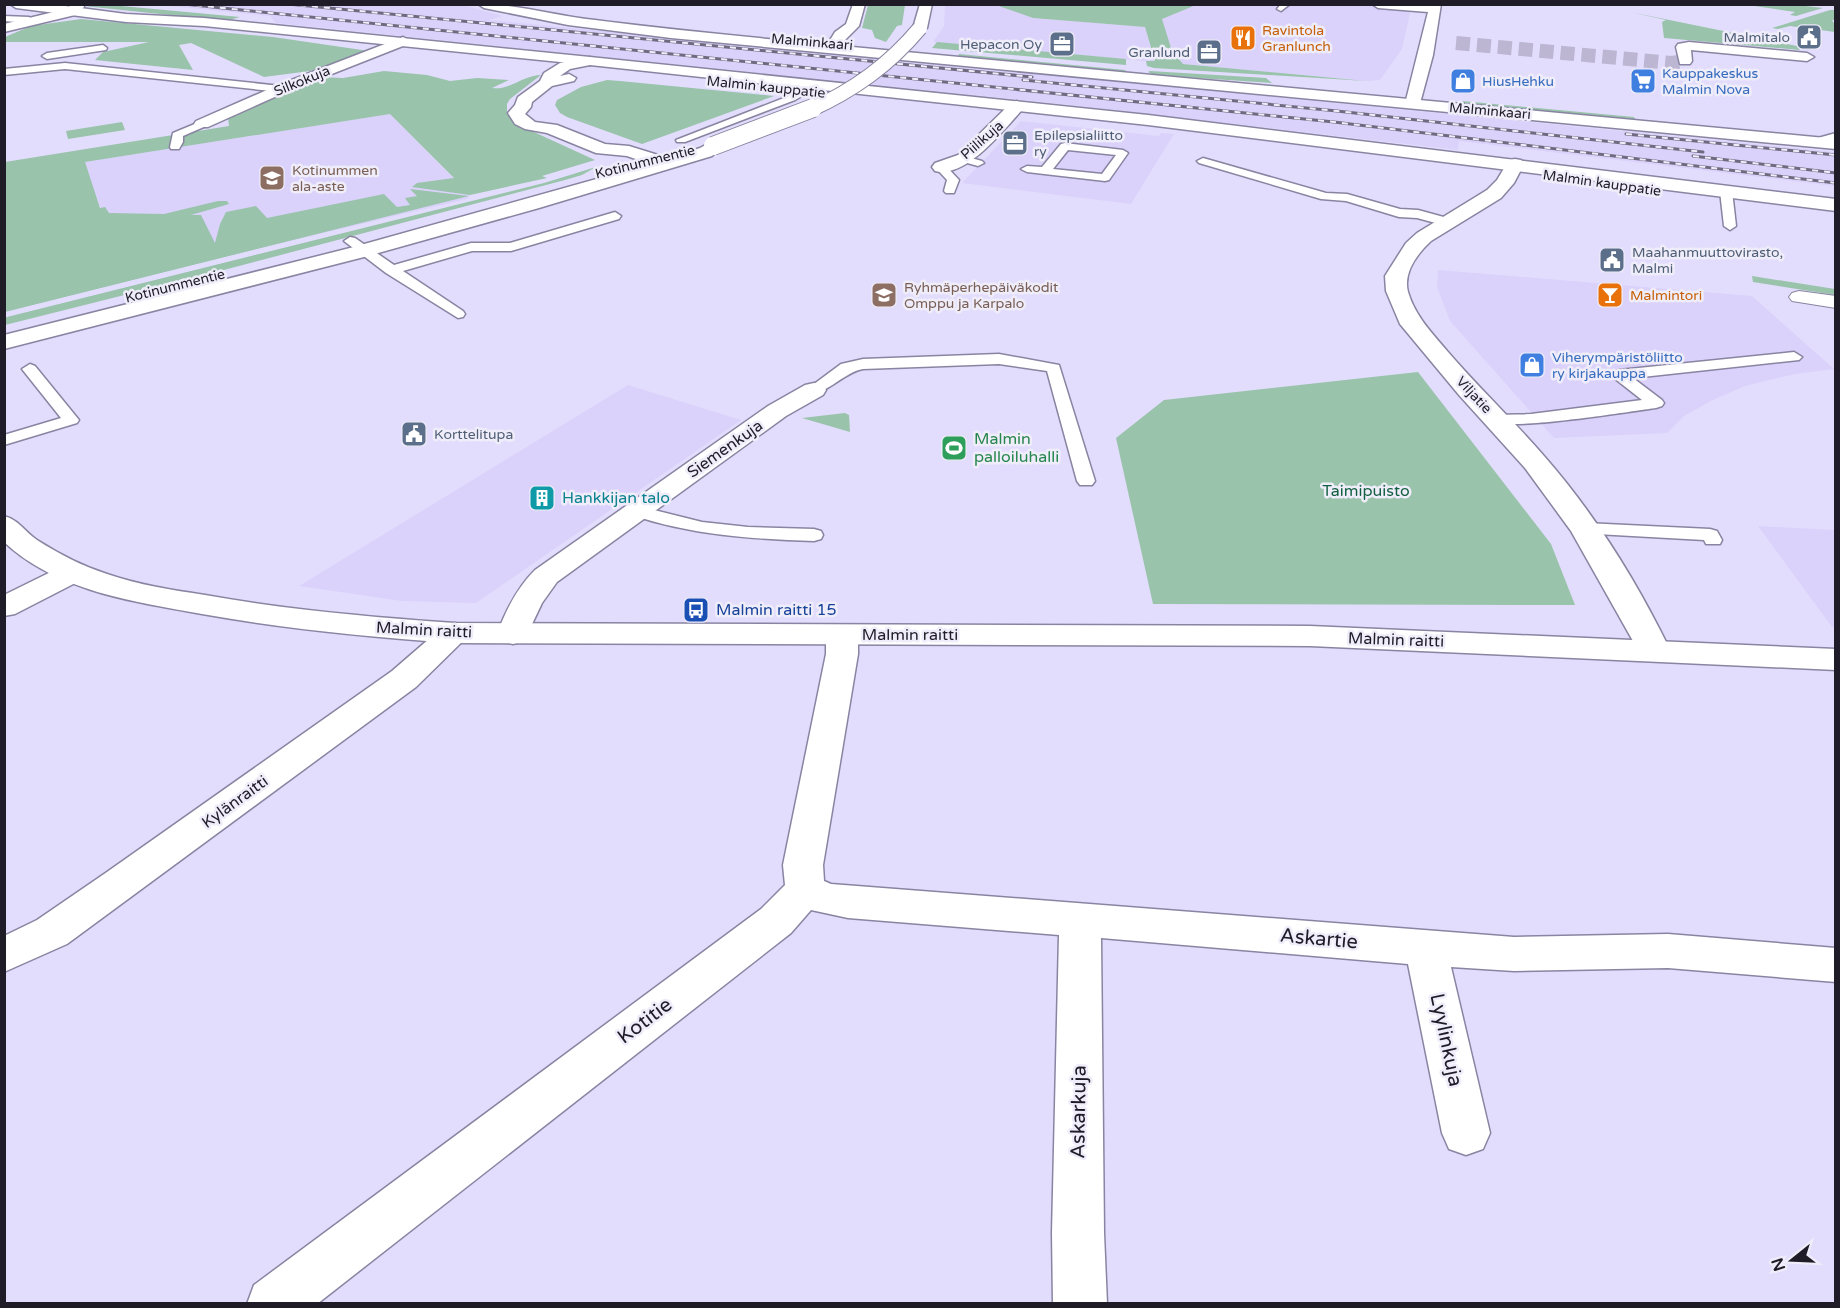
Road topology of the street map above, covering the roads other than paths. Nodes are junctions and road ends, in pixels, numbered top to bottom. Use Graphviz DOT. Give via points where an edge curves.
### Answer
graph roads {
  1 [pos="16,4"];
  2 [pos="484,4"];
  3 [pos="859,4"];
  4 [pos="926,4"];
  5 [pos="1378,4"];
  6 [pos="53,7"];
  7 [pos="1434,7"];
  8 [pos="74,9"];
  9 [pos="4,18"];
  10 [pos="29,20"];
  11 [pos="852,26"];
  12 [pos="4,28"];
  13 [pos="396,43"];
  14 [pos="857,46"];
  15 [pos="836,47"];
  16 [pos="104,48"];
  17 [pos="40,57"];
  18 [pos="1806,57"];
  19 [pos="18,60"];
  20 [pos="1685,61"];
  21 [pos="4,62"];
  22 [pos="972,62"];
  23 [pos="589,65"];
  24 [pos="565,66"];
  25 [pos="4,72"];
  26 [pos="547,83"];
  27 [pos="809,88"];
  28 [pos="281,89"];
  29 [pos="1414,100"];
  30 [pos="1014,109"];
  31 [pos="202,124"];
  32 [pos="1836,135"];
  33 [pos="1812,141"];
  34 [pos="1836,144"];
  35 [pos="175,147"];
  36 [pos="699,147"];
  37 [pos="602,149"];
  38 [pos="1203,162"];
  39 [pos="653,164"];
  40 [pos="626,166"];
  41 [pos="941,167"];
  42 [pos="1243,167"];
  43 [pos="1513,167"];
  44 [pos="1027,169"];
  45 [pos="1045,171"];
  46 [pos="950,191"];
  47 [pos="1726,195"];
  48 [pos="1836,205"];
  49 [pos="1836,213"];
  50 [pos="1418,214"];
  51 [pos="615,216"];
  52 [pos="1447,222"];
  53 [pos="1730,226"];
  54 [pos="356,246"];
  55 [pos="392,270"];
  56 [pos="1799,297"];
  57 [pos="1836,302"];
  58 [pos="458,314"];
  59 [pos="4,330"];
  60 [pos="4,342"];
  61 [pos="1794,357"];
  62 [pos="30,369"];
  63 [pos="814,390"];
  64 [pos="1497,420"];
  65 [pos="4,440"];
  66 [pos="1086,481"];
  67 [pos="638,511"];
  68 [pos="4,525"];
  69 [pos="1585,529"];
  70 [pos="814,535"];
  71 [pos="1713,540"];
  72 [pos="74,572"];
  73 [pos="4,607"];
  74 [pos="455,633"];
  75 [pos="513,634"];
  76 [pos="842,635"];
  77 [pos="1654,650"];
  78 [pos="1836,660"];
  79 [pos="805,890"];
  80 [pos="1080,920"];
  81 [pos="1426,948"];
  82 [pos="4,956"];
  83 [pos="1836,965"];
  84 [pos="1466,1133"];
  85 [pos="273,1304"];
  86 [pos="1080,1304"];
  1 -- 6 [label="main road, Malmin kauppatie"];
  2 -- 15 [label="main road, Malminkaari" via="568,21"];
  3 -- 11 [label="main road"];
  4 -- 36 [label="main road, Kotinummentie, bridge" via="920,28 896,57 862,82 797,115"];
  5 -- 7 [label="main road"];
  6 -- 8 [label="main road, Malmin kauppatie"];
  6 -- 10 [label="main road"];
  7 -- 29 [label="main road" via="1438,42"];
  8 -- 10 [label="main road"];
  8 -- 13 [label="main road, Malmin kauppatie" via="190,18"];
  9 -- 10 [label="lane"];
  10 -- 12 [label="main road"];
  11 -- 14 [label="main road" via="860,35"];
  11 -- 15 [label="main road" via="840,35"];
  13 -- 23 [label="main road, Malmin kauppatie"];
  13 -- 24 [label="main road, Malmin kauppatie"];
  13 -- 28 [label="main road, Silkokuja"];
  14 -- 15 [label="main road, Malminkaari"];
  14 -- 22 [label="main road, Malminkaari"];
  15 -- 22 [label="main road, Malminkaari"];
  16 -- 17 [label="lane"];
  18 -- 20 [label="main road" via="1693,46 1683,47"];
  19 -- 21 [label="lane"];
  22 -- 29 [label="main road, Malminkaari" via="1235,89"];
  23 -- 24 [label="main road, Malmin kauppatie"];
  23 -- 26 [label="main road" via="570,78"];
  23 -- 27 [label="main road, Malmin kauppatie"];
  24 -- 26 [label="main road" via="549,76"];
  25 -- 28 [label="lane" via="65,66"];
  26 -- 37 [label="main road" via="524,100 516,113 521,121"];
  27 -- 30 [label="main road, Malmin kauppatie"];
  27 -- 36 [label="lane"];
  28 -- 31 [label="main road, Silkokuja"];
  29 -- 32 [label="main road, Malminkaari"];
  29 -- 33 [label="main road, Malminkaari"];
  30 -- 41 [label="main road, Piilikuja" via="971,161"];
  30 -- 43 [label="main road, Malmin kauppatie" via="1117,124 1208,128"];
  31 -- 35 [label="lane" via="177,135"];
  32 -- 33 [label="lane"];
  33 -- 34 [label="main road, Malminkaari"];
  36 -- 39 [label="main road, Kotinummentie"];
  37 -- 39 [label="main road" via="629,151"];
  37 -- 40 [label="main road" via="609,158"];
  38 -- 50 [label="lane" via="1325,196"];
  39 -- 40 [label="main road"];
  39 -- 54 [label="main road, Kotinummentie"];
  40 -- 54 [label="main road, Kotinummentie"];
  41 -- 46 [label="lane" via="953,180"];
  42 -- 50 [label="lane" via="1328,191 1349,191 1412,208"];
  43 -- 47 [label="main road, Malmin kauppatie"];
  43 -- 52 [label="main road, Viljatie" via="1494,194"];
  44 -- 45 [label="lane"];
  45 -- 45 [label="lane" via="1105,178 1122,153 1065,146"];
  47 -- 48 [label="main road, Malmin kauppatie"];
  47 -- 49 [label="main road, Malmin kauppatie"];
  47 -- 53 [label="lane"];
  50 -- 52 [label="lane"];
  51 -- 55 [label="lane" via="511,247 471,247"];
  52 -- 64 [label="main road, Viljatie" via="1408,254 1396,276 1397,291 1408,319"];
  54 -- 55 [label="lane"];
  54 -- 59 [label="main road, Kotinummentie"];
  54 -- 60 [label="main road, Kotinummentie"];
  55 -- 58 [label="lane"];
  56 -- 57 [label="street"];
  61 -- 64 [label="lane" via="1619,375 1656,403"];
  62 -- 65 [label="lane" via="71,420"];
  63 -- 66 [label="lane" via="846,367 864,364 999,360 1054,368"];
  63 -- 67 [label="main road, Siemenkuja" via="777,411"];
  64 -- 69 [label="main road, Viljatie" via="1535,462"];
  67 -- 70 [label="lane" via="701,526 760,534"];
  67 -- 75 [label="main road, Siemenkuja" via="534,588"];
  68 -- 72 [label="main road, Malmin raitti" via="34,551"];
  69 -- 71 [label="lane" via="1710,535"];
  69 -- 77 [label="main road, Viljatie"];
  72 -- 73 [label="main road"];
  72 -- 74 [label="main road, Malmin raitti" via="144,594 263,616"];
  74 -- 75 [label="main road, Malmin raitti"];
  74 -- 82 [label="main road, Kylänraitti" via="404,679 121,883 52,932"];
  75 -- 76 [label="main road, Malmin raitti"];
  76 -- 77 [label="main road, Malmin raitti" via="1310,636"];
  76 -- 79 [label="main road" via="842,654 803,865"];
  77 -- 78 [label="main road, Malmin raitti"];
  79 -- 80 [label="main road, Askartie" via="848,902"];
  79 -- 85 [label="main road, Kotitie" via="776,921"];
  80 -- 81 [label="main road, Askartie"];
  80 -- 86 [label="main road, Askarkuja"];
  81 -- 83 [label="main road, Askartie" via="1514,954 1668,951"];
  81 -- 84 [label="main road, Lyylinkuja"];
}
